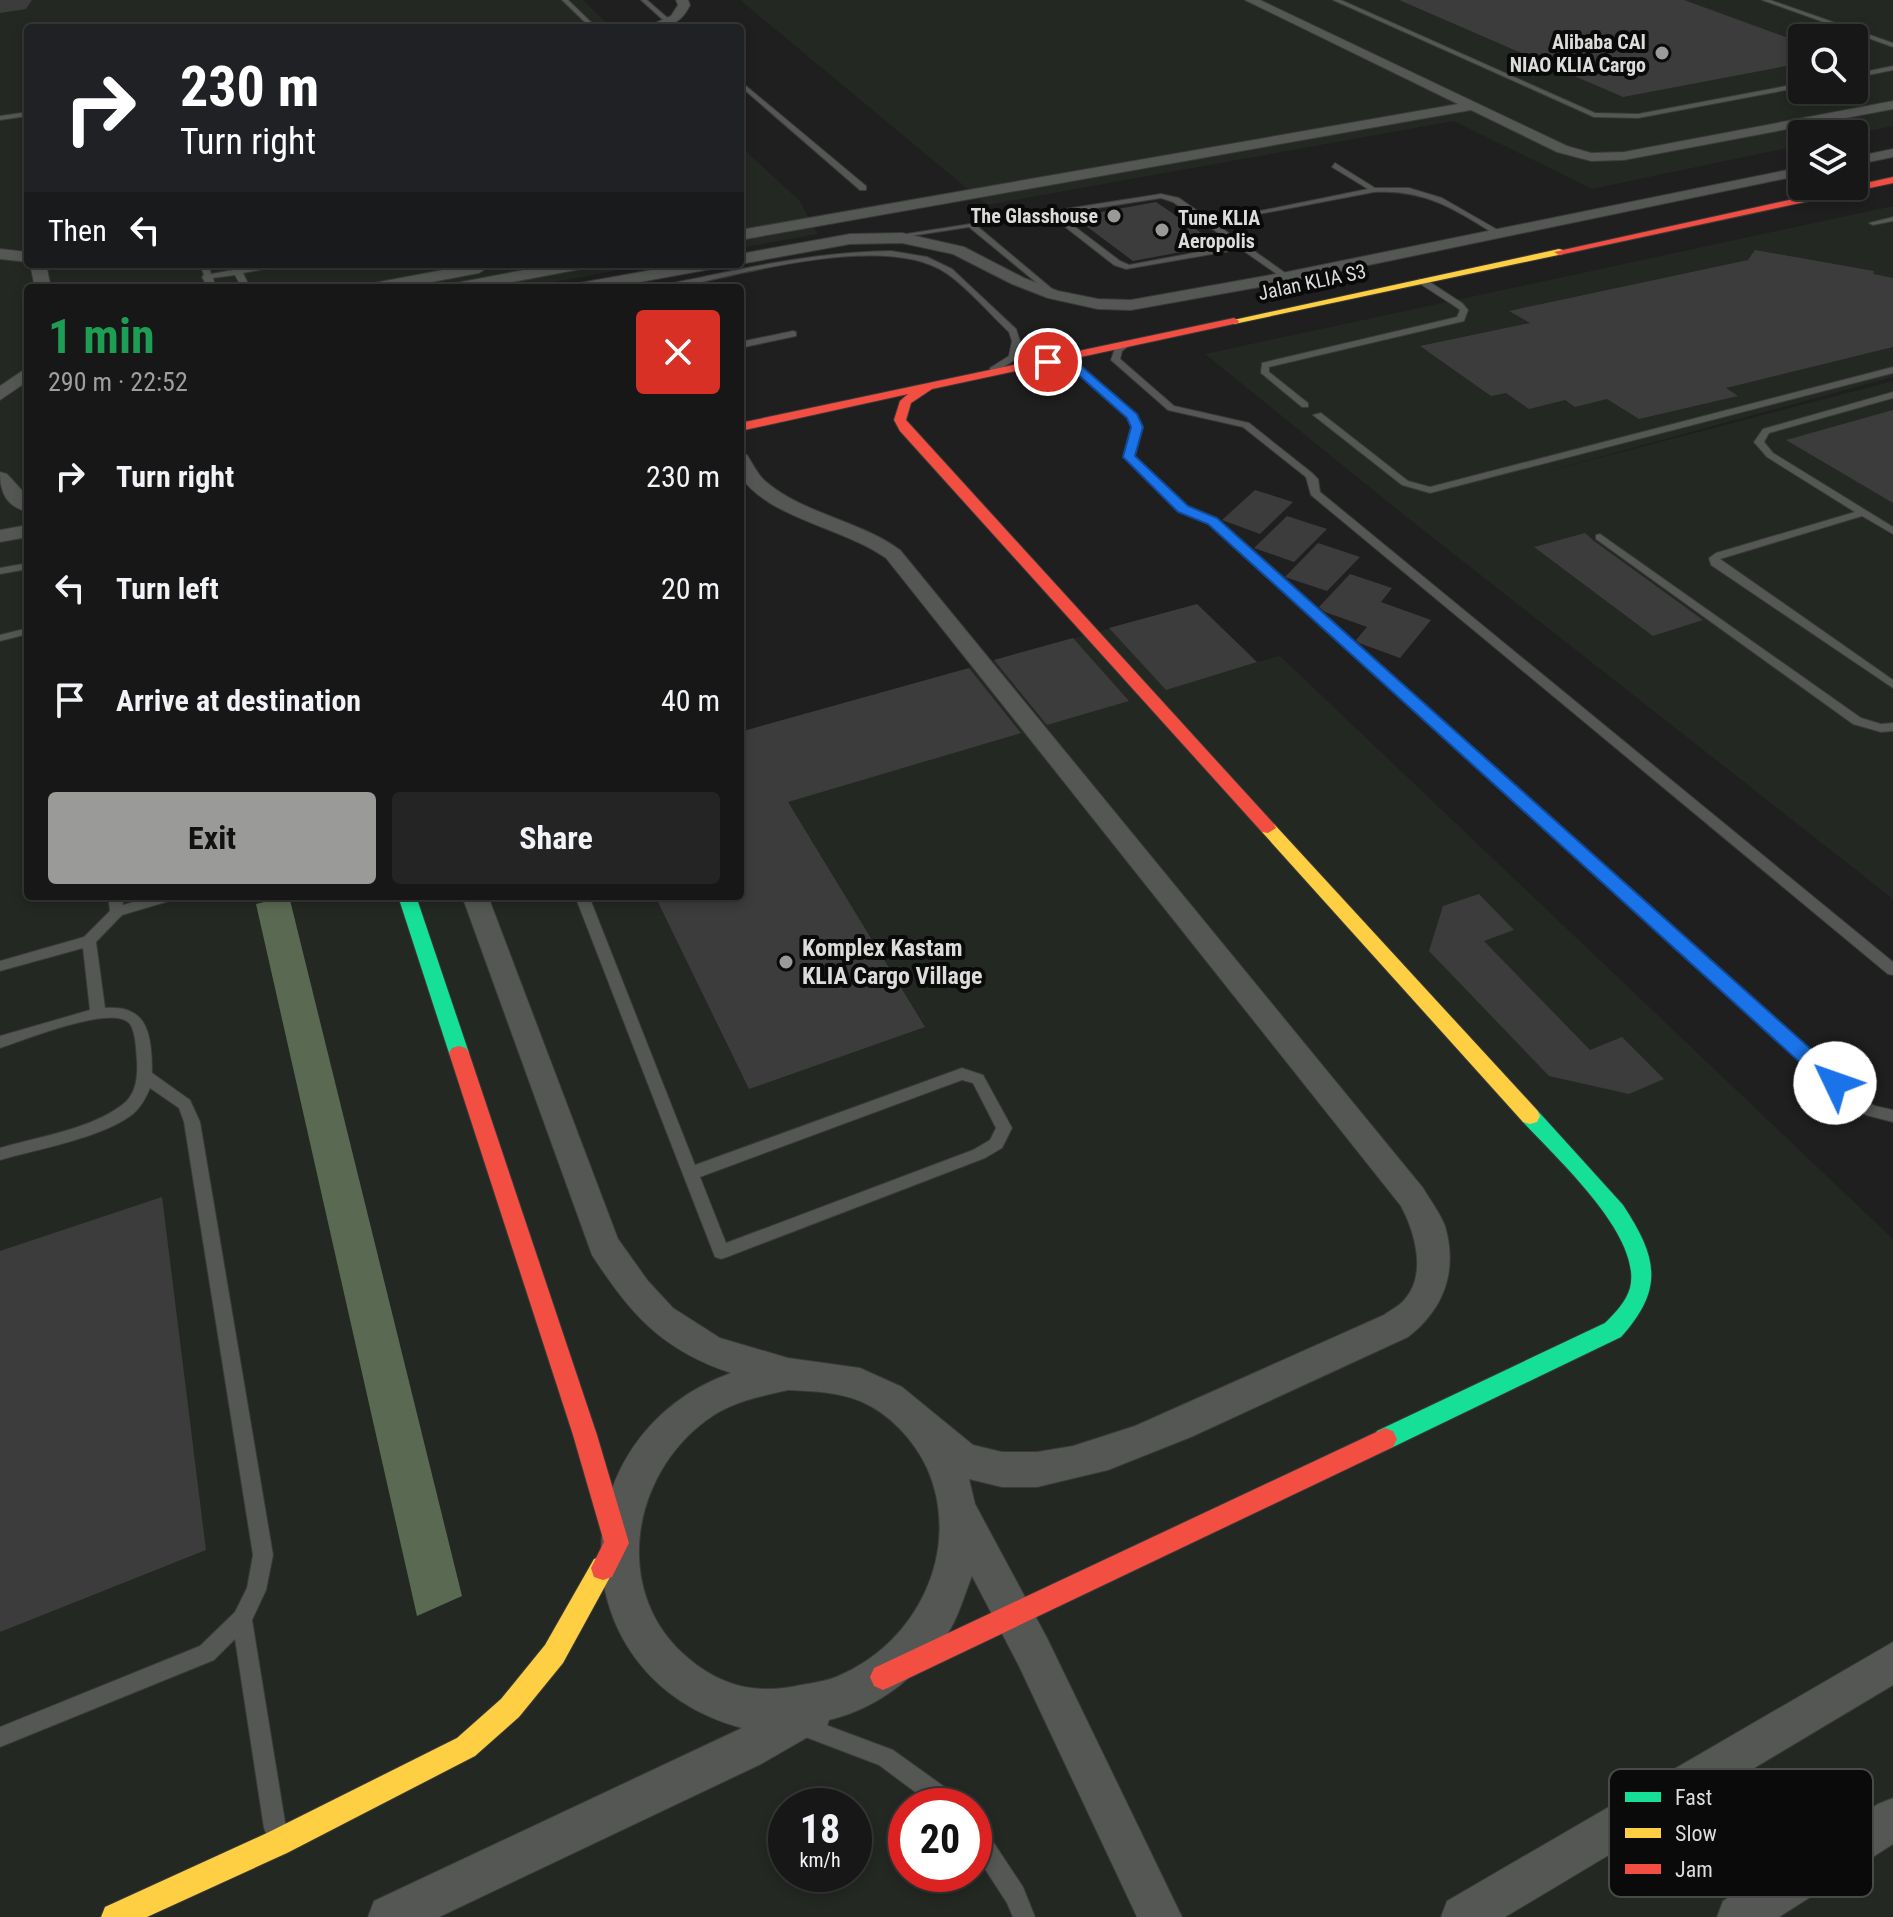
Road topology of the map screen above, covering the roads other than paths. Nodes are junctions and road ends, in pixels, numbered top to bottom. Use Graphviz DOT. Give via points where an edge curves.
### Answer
graph roads {
  1 [pos="565,0"];
  2 [pos="644,0"];
  3 [pos="682,0"];
  4 [pos="1251,0"];
  5 [pos="1336,0"];
  6 [pos="1765,0"];
  7 [pos="590,24"];
  8 [pos="672,24"];
  9 [pos="674,24"];
  10 [pos="1893,45"];
  11 [pos="1893,68"];
  12 [pos="1868,73"];
  13 [pos="744,86"];
  14 [pos="1788,88"];
  15 [pos="1453,97"];
  16 [pos="1893,105"];
  17 [pos="1472,106"];
  18 [pos="24,115"];
  19 [pos="0,118"];
  20 [pos="1893,153"];
  21 [pos="1868,158"];
  22 [pos="1335,165"];
  23 [pos="1788,174"];
  24 [pos="1893,180"];
  25 [pos="863,188"];
  26 [pos="1374,190"];
  27 [pos="1052,213"];
  28 [pos="1254,213"];
  29 [pos="1893,219"];
  30 [pos="744,220"];
  31 [pos="1873,223"];
  32 [pos="972,226"];
  33 [pos="1499,233"];
  34 [pos="744,234"];
  35 [pos="890,237"];
  36 [pos="1242,246"];
  37 [pos="0,254"];
  38 [pos="24,257"];
  39 [pos="744,258"];
  40 [pos="205,268"];
  41 [pos="235,268"];
  42 [pos="477,268"];
  43 [pos="560,268"];
  44 [pos="689,268"];
  45 [pos="206,277"];
  46 [pos="1287,277"];
  47 [pos="1422,281"];
  48 [pos="210,284"];
  49 [pos="395,284"];
  50 [pos="477,284"];
  51 [pos="602,284"];
  52 [pos="685,284"];
  53 [pos="1054,295"];
  54 [pos="793,334"];
  55 [pos="1131,342"];
  56 [pos="744,344"];
  57 [pos="1038,362"];
  58 [pos="1893,370"];
  59 [pos="979,374"];
  60 [pos="24,375"];
  61 [pos="932,384"];
  62 [pos="0,395"];
  63 [pos="1893,395"];
  64 [pos="1305,405"];
  65 [pos="1318,415"];
  66 [pos="744,426"];
  67 [pos="744,465"];
  68 [pos="0,478"];
  69 [pos="24,503"];
  70 [pos="1863,513"];
  71 [pos="1893,531"];
  72 [pos="24,532"];
  73 [pos="0,536"];
  74 [pos="1600,537"];
  75 [pos="24,567"];
  76 [pos="0,571"];
  77 [pos="24,632"];
  78 [pos="0,638"];
  79 [pos="1893,685"];
  80 [pos="1893,727"];
  81 [pos="116,900"];
  82 [pos="158,900"];
  83 [pos="408,900"];
  84 [pos="476,900"];
  85 [pos="584,900"];
  86 [pos="117,912"];
  87 [pos="89,941"];
  88 [pos="0,966"];
  89 [pos="1893,970"];
  90 [pos="98,1013"];
  91 [pos="0,1042"];
  92 [pos="146,1077"];
  93 [pos="1893,1116"];
  94 [pos="0,1154"];
  95 [pos="692,1173"];
  96 [pos="788,1374"];
  97 [pos="921,1425"];
  98 [pos="960,1516"];
  99 [pos="617,1543"];
  100 [pos="1014,1616"];
  101 [pos="242,1619"];
  102 [pos="1893,1662"];
  103 [pos="883,1677"];
  104 [pos="792,1713"];
  105 [pos="0,1737"];
  106 [pos="1713,1769"];
  107 [pos="928,1788"];
  108 [pos="1893,1819"];
  109 [pos="1609,1830"];
  110 [pos="1873,1832"];
  111 [pos="277,1843"];
  112 [pos="992,1860"];
  113 [pos="1770,1897"];
  114 [pos="115,1917"];
  115 [pos="390,1917"];
  116 [pos="1024,1917"];
  117 [pos="1160,1917"];
  118 [pos="1463,1917"];
  119 [pos="1739,1917"];
  1 -- 7 [label="lane"];
  2 -- 8 [label="lane"];
  3 -- 9 [label="street" via="684,9"];
  4 -- 15 [label="street"];
  5 -- 14 [label="lane" via="1594,115 1638,116"];
  6 -- 10 [label="lane"];
  11 -- 12 [label="lane"];
  13 -- 25 [label="lane"];
  15 -- 17 [label="street"];
  15 -- 30 [label="street"];
  16 -- 17 [label="street" via="1602,157 1562,149"];
  17 -- 34 [label="street"];
  18 -- 19 [label="lane"];
  20 -- 21 [label="street"];
  22 -- 26 [label="lane"];
  23 -- 33 [label="street, Jalan KLIA S3"];
  24 -- 47 [label="street, Jalan KLIA S3"];
  26 -- 28 [label="lane"];
  26 -- 33 [label="lane" via="1434,195"];
  27 -- 32 [label="lane"];
  27 -- 36 [label="lane" via="1161,196 1176,200"];
  27 -- 36 [label="lane" via="1129,267"];
  29 -- 31 [label="lane"];
  32 -- 35 [label="lane"];
  32 -- 53 [label="lane"];
  33 -- 46 [label="street, Jalan KLIA S3"];
  35 -- 39 [label="street, Jalan KLIA S3"];
  35 -- 53 [label="street, Jalan KLIA S3" via="958,250"];
  36 -- 46 [label="lane"];
  37 -- 38 [label="street"];
  40 -- 45 [label="lane"];
  41 -- 45 [label="lane"];
  42 -- 49 [label="street"];
  43 -- 50 [label="street"];
  44 -- 51 [label="street"];
  45 -- 48 [label="lane"];
  46 -- 53 [label="street, Jalan KLIA S3" via="1131,305"];
  47 -- 55 [label="street, Jalan KLIA S3"];
  47 -- 64 [label="lane" via="1459,305 1464,310 1461,319 1265,365 1265,373"];
  52 -- 59 [label="lane" via="833,256 923,257 949,271 1013,331 1013,357"];
  54 -- 56 [label="lane"];
  55 -- 57 [label="street, Jalan KLIA S3"];
  55 -- 89 [label="lane" via="1118,350 1115,360 1171,408 1254,430 1313,479 1315,493"];
  57 -- 59 [label="street, Jalan KLIA S3"];
  57 -- 93 [label="lane" via="1067,364 1082,372 1137,422 1129,457 1183,509 1212,521 1858,1103"];
  58 -- 65 [label="lane" via="1430,490 1405,483"];
  59 -- 61 [label="street, Jalan KLIA S3"];
  60 -- 62 [label="street"];
  61 -- 66 [label="street, Jalan KLIA S3"];
  61 -- 100 [label="street" via="906,401 900,420 904,428 1616,1211 1634,1235 1642,1265 1643,1294 1631,1315 1613,1330"];
  63 -- 70 [label="lane" via="1760,436 1770,455"];
  67 -- 97 [label="street" via="772,495 870,537 893,554 1412,1197 1428,1225 1430,1285 1407,1318 1151,1436 1055,1467 1011,1469 970,1462"];
  68 -- 69 [label="street"];
  70 -- 71 [label="lane"];
  70 -- 79 [label="lane" via="1714,558"];
  72 -- 73 [label="street"];
  74 -- 80 [label="lane" via="1857,721"];
  75 -- 76 [label="lane"];
  77 -- 78 [label="lane"];
  81 -- 86 [label="lane"];
  82 -- 86 [label="lane"];
  83 -- 99 [label="street"];
  84 -- 96 [label="street" via="604,1245 622,1273 671,1328 705,1348"];
  85 -- 95 [label="lane"];
  86 -- 87 [label="lane"];
  87 -- 88 [label="lane"];
  87 -- 90 [label="lane"];
  90 -- 91 [label="lane"];
  90 -- 92 [label="lane" via="119,1011 133,1017"];
  92 -- 94 [label="lane" via="127,1110"];
  92 -- 101 [label="lane" via="185,1104 192,1122 263,1555 256,1590"];
  95 -- 95 [label="lane" via="721,1252 979,1154 996,1144 1004,1128 978,1079 962,1074"];
  96 -- 97 [label="street" via="838,1377 883,1394"];
  96 -- 99 [label="street" via="739,1384 693,1409 655,1445 629,1491"];
  97 -- 98 [label="street" via="948,1467"];
  98 -- 100 [label="street"];
  98 -- 103 [label="street" via="956,1575 928,1632"];
  99 -- 104 [label="street" via="624,1602 652,1654 699,1693"];
  99 -- 111 [label="street" via="554,1654 510,1708 466,1747"];
  100 -- 103 [label="street"];
  100 -- 117 [label="street"];
  101 -- 105 [label="lane" via="207,1653"];
  101 -- 111 [label="lane"];
  102 -- 106 [label="street"];
  103 -- 104 [label="street"];
  104 -- 107 [label="lane" via="886,1757"];
  104 -- 115 [label="street" via="746,1749"];
  108 -- 110 [label="street"];
  109 -- 118 [label="street"];
  111 -- 114 [label="street"];
  112 -- 116 [label="lane"];
  113 -- 119 [label="street"];
}
